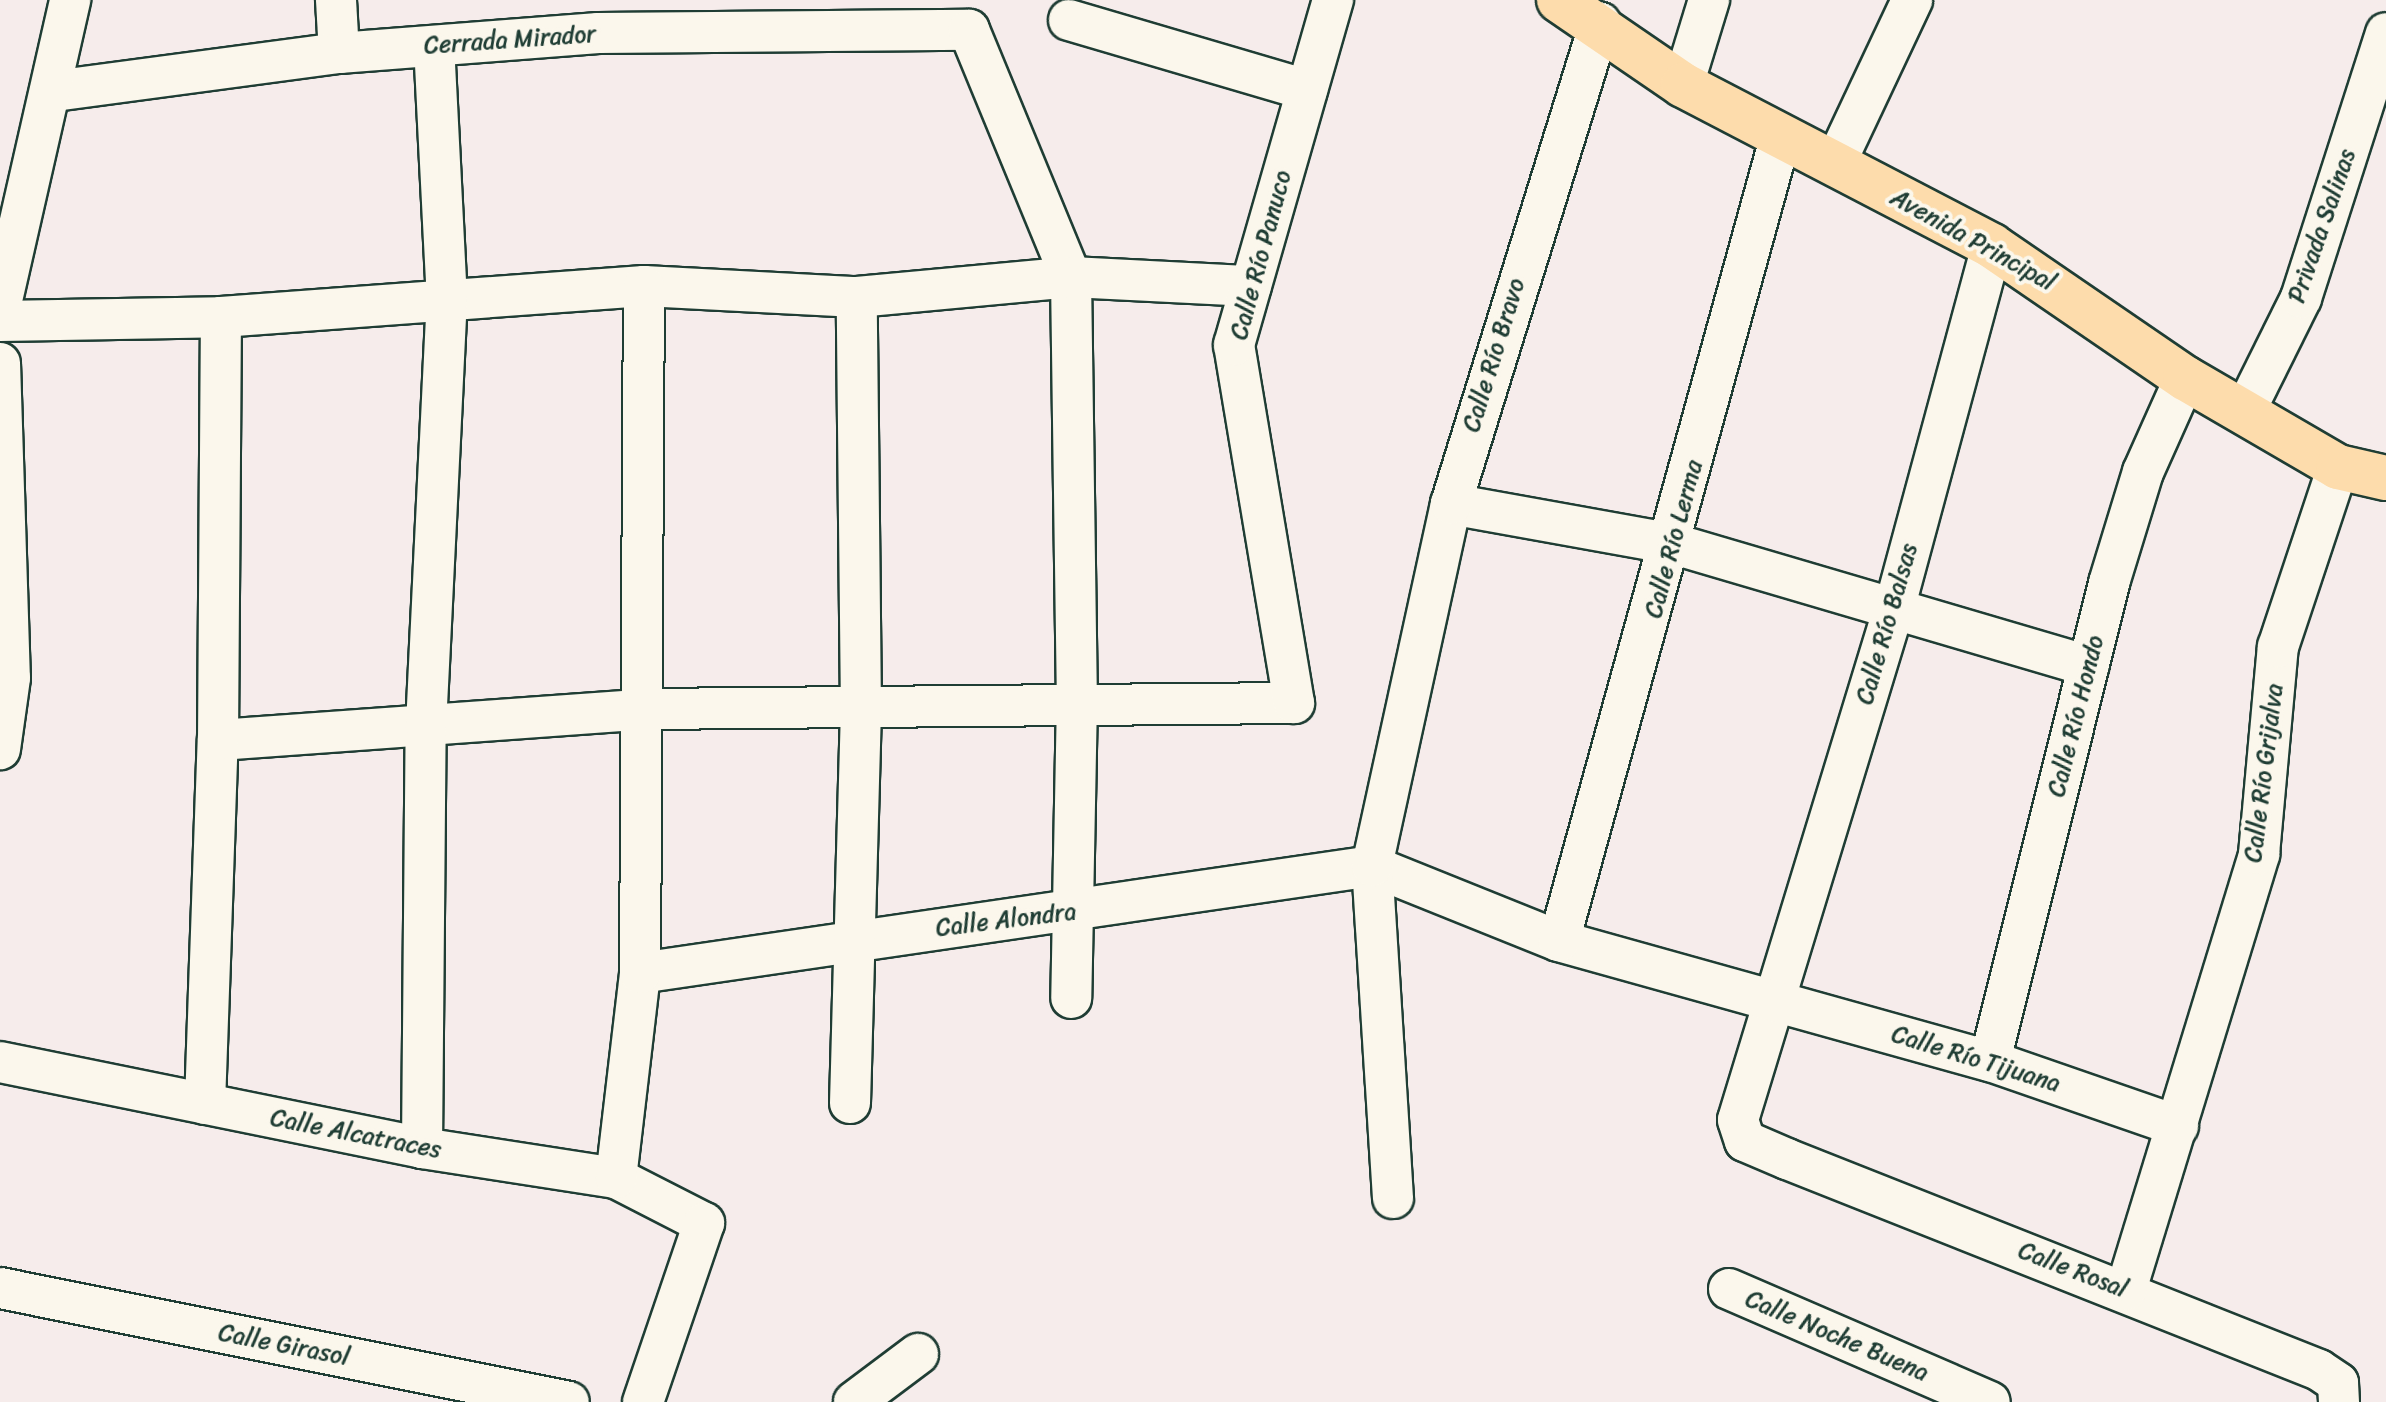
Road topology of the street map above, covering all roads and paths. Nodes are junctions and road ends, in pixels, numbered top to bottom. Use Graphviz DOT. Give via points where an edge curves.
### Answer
graph roads {
  1 [pos="70,0"];
  2 [pos="336,0"];
  3 [pos="1333,0"];
  4 [pos="1559,0"];
  5 [pos="1709,0"];
  6 [pos="1912,0"];
  7 [pos="594,16"];
  8 [pos="1069,20"];
  9 [pos="1600,23"];
  10 [pos="2386,33"];
  11 [pos="434,46"];
  12 [pos="339,53"];
  13 [pos="1683,85"];
  14 [pos="1307,90"];
  15 [pos="54,91"];
  16 [pos="1781,135"];
  17 [pos="1835,164"];
  18 [pos="1992,246"];
  19 [pos="1071,277"];
  20 [pos="644,286"];
  21 [pos="1251,286"];
  22 [pos="857,297"];
  23 [pos="447,301"];
  24 [pos="0,309"];
  25 [pos="221,317"];
  26 [pos="0,321"];
  27 [pos="0,363"];
  28 [pos="2185,378"];
  29 [pos="2244,413"];
  30 [pos="3,451"];
  31 [pos="2338,467"];
  32 [pos="2386,478"];
  33 [pos="1451,504"];
  34 [pos="1674,544"];
  35 [pos="1894,608"];
  36 [pos="2088,666"];
  37 [pos="1077,699"];
  38 [pos="646,709"];
  39 [pos="861,712"];
  40 [pos="426,726"];
  41 [pos="218,740"];
  42 [pos="0,749"];
  43 [pos="1372,866"];
  44 [pos="1070,912"];
  45 [pos="858,938"];
  46 [pos="1559,941"];
  47 [pos="640,973"];
  48 [pos="1071,998"];
  49 [pos="1771,999"];
  50 [pos="1990,1061"];
  51 [pos="0,1062"];
  52 [pos="850,1103"];
  53 [pos="205,1104"];
  54 [pos="2178,1126"];
  55 [pos="422,1148"];
  56 [pos="1787,1159"];
  57 [pos="616,1178"];
  58 [pos="1393,1198"];
  59 [pos="0,1288"];
  60 [pos="1729,1289"];
  61 [pos="2126,1290"];
  62 [pos="918,1354"];
  63 [pos="569,1402"];
  64 [pos="643,1402"];
  65 [pos="854,1402"];
  66 [pos="1990,1402"];
  67 [pos="2339,1402"];
  1 -- 15 [label="street"];
  2 -- 12 [label="street"];
  3 -- 14 [label="street, Calle Río Panuco"];
  4 -- 9 [label="main road, Avenida Principal"];
  5 -- 13 [label="street"];
  6 -- 17 [label="street"];
  7 -- 11 [label="street, Cerrada Mirador"];
  7 -- 19 [label="street, Cerrada Mirador" via="969,30"];
  8 -- 14 [label="street"];
  9 -- 13 [label="main road, Avenida Principal"];
  9 -- 33 [label="street, Calle Río Bravo"];
  10 -- 29 [label="street, Privada Salinas" via="2301,298"];
  11 -- 12 [label="street, Cerrada Mirador"];
  11 -- 23 [label="street"];
  12 -- 15 [label="street, Cerrada Mirador"];
  13 -- 16 [label="main road, Avenida Principal"];
  14 -- 21 [label="street, Calle Río Panuco"];
  15 -- 24 [label="street"];
  16 -- 17 [label="main road, Avenida Principal"];
  16 -- 34 [label="street, Calle Río Lerma"];
  17 -- 18 [label="main road, Avenida Principal"];
  18 -- 28 [label="main road, Avenida Principal"];
  18 -- 35 [label="street, Calle Río Balsas"];
  19 -- 21 [label="street"];
  19 -- 22 [label="street"];
  19 -- 37 [label="street"];
  20 -- 22 [label="street"];
  20 -- 23 [label="street"];
  20 -- 38 [label="street"];
  21 -- 37 [label="street, Calle Río Panuco" via="1234,345 1294,703"];
  22 -- 39 [label="street"];
  23 -- 25 [label="street"];
  23 -- 40 [label="street"];
  25 -- 26 [label="street"];
  25 -- 41 [label="street"];
  27 -- 30 [label="street"];
  28 -- 29 [label="main road, Avenida Principal"];
  28 -- 36 [label="street, Calle Río Hondo" via="2143,472"];
  29 -- 31 [label="main road, Avenida Principal"];
  30 -- 42 [label="street" via="10,678"];
  31 -- 32 [label="main road, Avenida Principal"];
  31 -- 54 [label="street, Calle Río Grijalva" via="2278,647 2259,854"];
  33 -- 34 [label="street"];
  33 -- 43 [label="street, Calle Río Bravo"];
  34 -- 35 [label="street"];
  34 -- 46 [label="street, Calle Río Lerma"];
  35 -- 36 [label="street"];
  35 -- 49 [label="street, Calle Río Balsas"];
  36 -- 50 [label="street, Calle Río Hondo"];
  37 -- 39 [label="street"];
  37 -- 44 [label="street"];
  38 -- 39 [label="street"];
  38 -- 40 [label="street"];
  38 -- 47 [label="street"];
  39 -- 45 [label="street"];
  40 -- 41 [label="street"];
  40 -- 55 [label="street"];
  41 -- 53 [label="street"];
  43 -- 44 [label="street, Calle Alondra"];
  43 -- 46 [label="street, Calle Río Tijuana"];
  43 -- 58 [label="street"];
  44 -- 45 [label="street, Calle Alondra"];
  44 -- 48 [label="street"];
  45 -- 47 [label="street, Calle Alondra"];
  45 -- 52 [label="street"];
  46 -- 49 [label="street, Calle Río Tijuana"];
  47 -- 57 [label="street"];
  49 -- 50 [label="street, Calle Río Tijuana"];
  49 -- 56 [label="street, Calle Río Balsas" via="1738,1120 1745,1141"];
  50 -- 54 [label="street, Calle Río Tijuana"];
  51 -- 53 [label="street, Calle Alcatraces"];
  53 -- 55 [label="street, Calle Alcatraces"];
  54 -- 61 [label="street, Calle Río Grijalva"];
  55 -- 57 [label="street, Calle Alcatraces"];
  56 -- 61 [label="street, Calle Rosal"];
  57 -- 64 [label="street, Calle Alcatraces" via="704,1223"];
  59 -- 63 [label="street, Calle Girasol"];
  60 -- 66 [label="street, Calle Noche Buena"];
  61 -- 67 [label="street, Calle Rosal" via="2319,1370 2338,1383"];
  62 -- 65 [label="street"];
}
